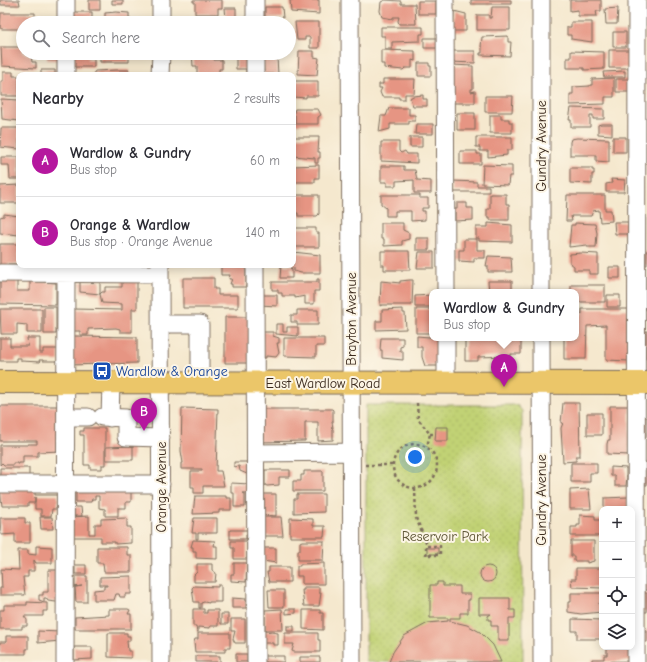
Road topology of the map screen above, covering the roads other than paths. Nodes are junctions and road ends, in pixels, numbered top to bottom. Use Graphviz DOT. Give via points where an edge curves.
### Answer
graph roads {
  1 [pos="66,0"];
  2 [pos="161,0"];
  3 [pos="254,0"];
  4 [pos="350,0"];
  5 [pos="445,0"];
  6 [pos="541,0"];
  7 [pos="637,0"];
  8 [pos="66,16"];
  9 [pos="161,16"];
  10 [pos="255,16"];
  11 [pos="66,60"];
  12 [pos="160,60"];
  13 [pos="255,60"];
  14 [pos="66,72"];
  15 [pos="160,72"];
  16 [pos="255,72"];
  17 [pos="255,268"];
  18 [pos="66,269"];
  19 [pos="160,269"];
  20 [pos="0,273"];
  21 [pos="446,289"];
  22 [pos="541,289"];
  23 [pos="160,324"];
  24 [pos="446,341"];
  25 [pos="541,341"];
  26 [pos="0,382"];
  27 [pos="111,382"];
  28 [pos="200,382"];
  29 [pos="256,382"];
  30 [pos="351,382"];
  31 [pos="540,382"];
  32 [pos="67,383"];
  33 [pos="160,383"];
  34 [pos="446,383"];
  35 [pos="642,383"];
  36 [pos="66,417"];
  37 [pos="100,417"];
  38 [pos="161,438"];
  39 [pos="352,452"];
  40 [pos="256,453"];
  41 [pos="161,478"];
  42 [pos="66,479"];
  43 [pos="0,484"];
  44 [pos="65,662"];
  45 [pos="162,662"];
  46 [pos="256,662"];
  47 [pos="352,662"];
  48 [pos="542,662"];
  49 [pos="636,662"];
  1 -- 8 [label="street"];
  2 -- 9 [label="street"];
  3 -- 10 [label="street"];
  4 -- 30 [label="street, Brayton Avenue"];
  5 -- 21 [label="street"];
  6 -- 22 [label="street, Gundry Avenue"];
  7 -- 35 [label="street"];
  11 -- 14 [label="street"];
  12 -- 15 [label="street"];
  13 -- 16 [label="street"];
  17 -- 29 [label="street"];
  18 -- 19 [label="street"];
  18 -- 20 [label="street"];
  18 -- 32 [label="street"];
  19 -- 23 [label="street, Orange Avenue"];
  23 -- 28 [label="street" via="200,324"];
  23 -- 33 [label="street, Orange Avenue"];
  24 -- 34 [label="street"];
  25 -- 31 [label="street, Gundry Avenue"];
  26 -- 32 [label="main road, East Wardlow Road"];
  27 -- 32 [label="main road, East Wardlow Road"];
  27 -- 33 [label="main road, East Wardlow Road"];
  27 -- 37 [label="street"];
  28 -- 29 [label="main road, East Wardlow Road"];
  28 -- 33 [label="main road, East Wardlow Road"];
  29 -- 30 [label="main road, East Wardlow Road"];
  29 -- 40 [label="street"];
  30 -- 34 [label="main road, East Wardlow Road"];
  30 -- 39 [label="street, Brayton Avenue"];
  31 -- 34 [label="main road, East Wardlow Road"];
  31 -- 35 [label="main road, East Wardlow Road"];
  31 -- 48 [label="street, Gundry Avenue"];
  32 -- 36 [label="street"];
  33 -- 38 [label="street, Orange Avenue"];
  35 -- 49 [label="street"];
  36 -- 37 [label="street"];
  36 -- 42 [label="street"];
  37 -- 38 [label="street" via="126,418 126,437"];
  38 -- 41 [label="street, Orange Avenue"];
  39 -- 40 [label="street"];
  39 -- 47 [label="street, Brayton Avenue"];
  40 -- 46 [label="street"];
  41 -- 42 [label="street"];
  41 -- 45 [label="street, Orange Avenue"];
  42 -- 43 [label="street"];
  42 -- 44 [label="street"];
}
